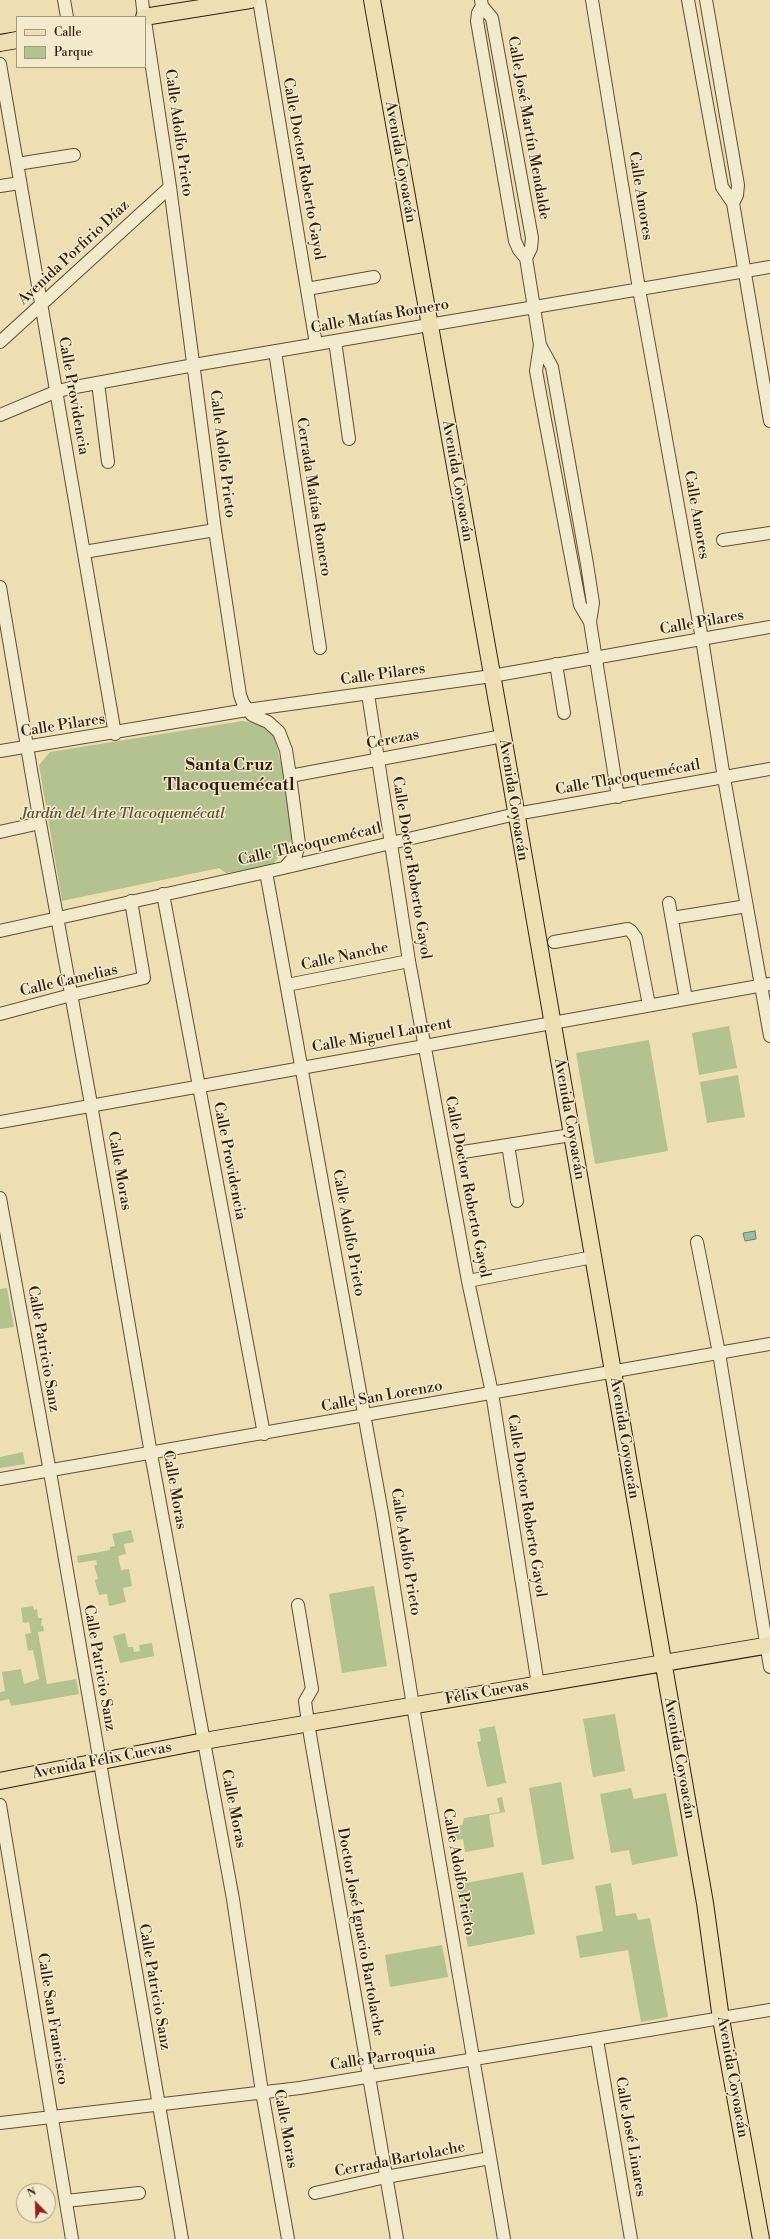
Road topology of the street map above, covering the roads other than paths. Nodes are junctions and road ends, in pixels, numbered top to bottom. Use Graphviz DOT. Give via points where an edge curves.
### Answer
graph roads {
  1 [pos="64,0"];
  2 [pos="142,0"];
  3 [pos="250,0"];
  4 [pos="259,0"];
  5 [pos="372,0"];
  6 [pos="592,0"];
  7 [pos="688,0"];
  8 [pos="706,0"];
  9 [pos="481,3"];
  10 [pos="67,16"];
  11 [pos="144,16"];
  12 [pos="146,17"];
  13 [pos="146,28"];
  14 [pos="16,40"];
  15 [pos="0,44"];
  16 [pos="0,64"];
  17 [pos="724,93"];
  18 [pos="706,96"];
  19 [pos="74,155"];
  20 [pos="18,164"];
  21 [pos="20,183"];
  22 [pos="0,186"];
  23 [pos="170,187"];
  24 [pos="733,203"];
  25 [pos="526,258"];
  26 [pos="770,267"];
  27 [pos="744,271"];
  28 [pos="374,277"];
  29 [pos="307,289"];
  30 [pos="639,289"];
  31 [pos="41,306"];
  32 [pos="534,307"];
  33 [pos="429,325"];
  34 [pos="335,341"];
  35 [pos="0,342"];
  36 [pos="316,344"];
  37 [pos="540,345"];
  38 [pos="275,351"];
  39 [pos="194,365"];
  40 [pos="98,383"];
  41 [pos="55,392"];
  42 [pos="559,401"];
  43 [pos="542,404"];
  44 [pos="0,415"];
  45 [pos="770,421"];
  46 [pos="349,439"];
  47 [pos="108,462"];
  48 [pos="574,490"];
  49 [pos="558,493"];
  50 [pos="215,530"];
  51 [pos="770,533"];
  52 [pos="723,540"];
  53 [pos="84,552"];
  54 [pos="587,564"];
  55 [pos="572,567"];
  56 [pos="0,587"];
  57 [pos="590,622"];
  58 [pos="770,627"];
  59 [pos="702,639"];
  60 [pos="320,648"];
  61 [pos="595,658"];
  62 [pos="556,664"];
  63 [pos="492,676"];
  64 [pos="368,694"];
  65 [pos="247,710"];
  66 [pos="564,713"];
  67 [pos="115,734"];
  68 [pos="503,736"];
  69 [pos="28,747"];
  70 [pos="0,751"];
  71 [pos="378,759"];
  72 [pos="770,769"];
  73 [pos="290,776"];
  74 [pos="724,778"];
  75 [pos="618,797"];
  76 [pos="516,814"];
  77 [pos="40,823"];
  78 [pos="0,832"];
  79 [pos="392,842"];
  80 [pos="298,851"];
  81 [pos="305,862"];
  82 [pos="285,867"];
  83 [pos="266,872"];
  84 [pos="163,894"];
  85 [pos="131,901"];
  86 [pos="670,903"];
  87 [pos="747,906"];
  88 [pos="57,917"];
  89 [pos="672,918"];
  90 [pos="0,930"];
  91 [pos="554,942"];
  92 [pos="409,961"];
  93 [pos="766,985"];
  94 [pos="287,986"];
  95 [pos="71,995"];
  96 [pos="686,999"];
  97 [pos="649,1005"];
  98 [pos="0,1014"];
  99 [pos="551,1022"];
  100 [pos="770,1036"];
  101 [pos="424,1044"];
  102 [pos="302,1068"];
  103 [pos="199,1085"];
  104 [pos="91,1104"];
  105 [pos="0,1122"];
  106 [pos="572,1135"];
  107 [pos="508,1145"];
  108 [pos="463,1152"];
  109 [pos="0,1198"];
  110 [pos="517,1201"];
  111 [pos="697,1242"];
  112 [pos="593,1257"];
  113 [pos="468,1281"];
  114 [pos="770,1344"];
  115 [pos="719,1353"];
  116 [pos="613,1372"];
  117 [pos="492,1393"];
  118 [pos="365,1416"];
  119 [pos="264,1434"];
  120 [pos="150,1454"];
  121 [pos="50,1472"];
  122 [pos="0,1479"];
  123 [pos="298,1605"];
  124 [pos="768,1645"];
  125 [pos="662,1664"];
  126 [pos="770,1667"];
  127 [pos="538,1685"];
  128 [pos="413,1706"];
  129 [pos="308,1723"];
  130 [pos="204,1741"];
  131 [pos="99,1762"];
  132 [pos="0,1781"];
  133 [pos="0,1805"];
  134 [pos="770,2010"];
  135 [pos="721,2019"];
  136 [pos="597,2040"];
  137 [pos="474,2060"];
  138 [pos="368,2077"];
  139 [pos="262,2092"];
  140 [pos="158,2103"];
  141 [pos="52,2116"];
  142 [pos="0,2123"];
  143 [pos="490,2158"];
  144 [pos="386,2177"];
  145 [pos="139,2193"];
  146 [pos="315,2193"];
  147 [pos="66,2201"];
  148 [pos="72,2239"];
  149 [pos="182,2239"];
  150 [pos="288,2239"];
  151 [pos="397,2239"];
  152 [pos="504,2239"];
  153 [pos="631,2239"];
  154 [pos="761,2239"];
  1 -- 10 [label="street"];
  2 -- 11 [label="street"];
  3 -- 12 [label="main road"];
  4 -- 29 [label="street, Calle Doctor Roberto Gayol"];
  5 -- 33 [label="main road, Avenida Coyoacán"];
  6 -- 30 [label="street, Calle Amores"];
  7 -- 18 [label="street"];
  8 -- 17 [label="street"];
  9 -- 25 [label="street, Calle José Martín Mendalde" via="477,21 513,233 519,250"];
  9 -- 25 [label="street, Calle José Martín Mendalde" via="492,18 532,238"];
  13 -- 23 [label="street, Calle Adolfo Prieto"];
  14 -- 15 [label="main road"];
  16 -- 20 [label="street, Calle Providencia"];
  17 -- 18 [label="street"];
  17 -- 24 [label="street" via="738,185"];
  18 -- 24 [label="street" via="722,187"];
  19 -- 20 [label="street"];
  20 -- 21 [label="street, Calle Providencia"];
  21 -- 22 [label="street"];
  21 -- 31 [label="street, Calle Providencia"];
  23 -- 31 [label="street, Avenida Porfirio Díaz"];
  23 -- 39 [label="street, Calle Adolfo Prieto"];
  24 -- 27 [label="street"];
  25 -- 32 [label="street, Calle José Martín Mendalde"];
  26 -- 27 [label="street, Calle Matías Romero"];
  27 -- 30 [label="street, Calle Matías Romero"];
  27 -- 45 [label="street"];
  28 -- 29 [label="street"];
  29 -- 36 [label="street, Calle Doctor Roberto Gayol"];
  30 -- 32 [label="street, Calle Matías Romero"];
  30 -- 59 [label="street, Calle Amores"];
  31 -- 35 [label="street, Avenida Porfirio Díaz"];
  31 -- 41 [label="street, Calle Providencia"];
  32 -- 33 [label="street, Calle Matías Romero"];
  32 -- 37 [label="street, Calle José Martín Mendalde"];
  33 -- 34 [label="street, Calle Matías Romero"];
  33 -- 63 [label="main road, Avenida Coyoacán"];
  34 -- 36 [label="street, Calle Matías Romero"];
  34 -- 46 [label="street"];
  36 -- 38 [label="street, Calle Matías Romero"];
  37 -- 42 [label="street, Calle José Martín Mendalde" via="552,367"];
  37 -- 43 [label="street, Calle José Martín Mendalde" via="536,371"];
  38 -- 39 [label="street, Calle Matías Romero"];
  38 -- 60 [label="street, Cerrada Matías Romero"];
  39 -- 40 [label="street, Calle Matías Romero"];
  39 -- 50 [label="street, Calle Adolfo Prieto"];
  40 -- 41 [label="street, Calle Matías Romero"];
  40 -- 47 [label="street"];
  41 -- 44 [label="street, Calle Matías Romero"];
  41 -- 53 [label="street, Calle Providencia"];
  42 -- 43 [label="street"];
  42 -- 48 [label="street, Calle José Martín Mendalde"];
  43 -- 49 [label="street, Calle José Martín Mendalde"];
  48 -- 49 [label="street"];
  48 -- 54 [label="street, Calle José Martín Mendalde"];
  49 -- 55 [label="street, Calle José Martín Mendalde"];
  50 -- 53 [label="street"];
  50 -- 65 [label="street, Calle Adolfo Prieto" via="240,694"];
  51 -- 52 [label="street"];
  53 -- 67 [label="street, Calle Providencia"];
  54 -- 55 [label="street"];
  54 -- 57 [label="street, Calle José Martín Mendalde" via="593,603"];
  55 -- 57 [label="street, Calle José Martín Mendalde" via="580,605"];
  56 -- 69 [label="street, Calle Moras"];
  57 -- 61 [label="street, Calle José Martín Mendalde"];
  58 -- 59 [label="street, Calle Pilares"];
  59 -- 61 [label="street, Calle Pilares"];
  59 -- 74 [label="street, Calle Amores"];
  61 -- 62 [label="street, Calle Pilares"];
  61 -- 75 [label="street, Calle José Martín Mendalde"];
  62 -- 63 [label="street, Calle Pilares"];
  62 -- 66 [label="street"];
  63 -- 64 [label="street, Calle Pilares"];
  63 -- 68 [label="main road, Avenida Coyoacán"];
  64 -- 65 [label="street, Calle Pilares"];
  64 -- 71 [label="street, Calle Doctor Roberto Gayol"];
  65 -- 67 [label="street, Calle Pilares"];
  65 -- 73 [label="street" via="252,716 274,726 279,732 286,750"];
  67 -- 69 [label="street, Calle Pilares"];
  68 -- 71 [label="street, Cerezas"];
  68 -- 76 [label="main road, Avenida Coyoacán"];
  69 -- 70 [label="street, Calle Pilares"];
  69 -- 77 [label="street, Calle Moras"];
  71 -- 73 [label="street, Cerezas"];
  71 -- 79 [label="street, Calle Doctor Roberto Gayol"];
  72 -- 74 [label="street, Calle Tlacoquemécatl"];
  73 -- 80 [label="street" via="299,837"];
  74 -- 75 [label="street, Calle Tlacoquemécatl"];
  74 -- 87 [label="street, Calle Amores"];
  75 -- 76 [label="street, Calle Tlacoquemécatl"];
  76 -- 79 [label="street, Calle Tlacoquemécatl"];
  76 -- 99 [label="main road, Avenida Coyoacán"];
  77 -- 78 [label="street"];
  77 -- 88 [label="street, Calle Moras"];
  79 -- 81 [label="street, Calle Tlacoquemécatl"];
  79 -- 92 [label="street, Calle Doctor Roberto Gayol"];
  80 -- 81 [label="street" via="300,858"];
  80 -- 82 [label="street"];
  81 -- 82 [label="street, Calle Tlacoquemécatl"];
  82 -- 83 [label="street, Calle Tlacoquemécatl"];
  83 -- 84 [label="street, Calle Tlacoquemécatl"];
  83 -- 94 [label="street, Calle Adolfo Prieto"];
  84 -- 85 [label="street, Calle Tlacoquemécatl"];
  84 -- 103 [label="street, Calle Providencia"];
  85 -- 88 [label="street, Calle Tlacoquemécatl"];
  85 -- 95 [label="street, Calle Camelias" via="144,978"];
  86 -- 89 [label="street"];
  87 -- 89 [label="street"];
  87 -- 93 [label="street, Calle Amores"];
  88 -- 90 [label="street, Calle Tlacoquemécatl"];
  88 -- 95 [label="street, Calle Moras"];
  89 -- 96 [label="street"];
  91 -- 97 [label="street" via="628,929 636,938"];
  92 -- 94 [label="street, Calle Nanche"];
  92 -- 101 [label="street, Calle Doctor Roberto Gayol"];
  93 -- 96 [label="street, Calle Miguel Laurent"];
  93 -- 100 [label="street, Calle Amores"];
  94 -- 102 [label="street, Calle Adolfo Prieto"];
  95 -- 98 [label="street, Calle Camelias"];
  95 -- 104 [label="street, Calle Moras"];
  96 -- 97 [label="street, Calle Miguel Laurent"];
  97 -- 99 [label="street, Calle Miguel Laurent"];
  99 -- 101 [label="street, Calle Miguel Laurent"];
  99 -- 106 [label="main road, Avenida Coyoacán"];
  101 -- 102 [label="street, Calle Miguel Laurent"];
  101 -- 113 [label="street, Calle Doctor Roberto Gayol"];
  102 -- 103 [label="street, Calle Miguel Laurent"];
  102 -- 118 [label="street, Calle Adolfo Prieto"];
  103 -- 104 [label="street, Calle Miguel Laurent"];
  103 -- 119 [label="street, Calle Providencia"];
  104 -- 105 [label="street, Calle Miguel Laurent"];
  104 -- 120 [label="street, Calle Moras"];
  106 -- 107 [label="street"];
  106 -- 112 [label="main road, Avenida Coyoacán"];
  107 -- 108 [label="street"];
  107 -- 110 [label="street"];
  109 -- 121 [label="street, Calle Patricio Sanz"];
  111 -- 115 [label="street"];
  112 -- 113 [label="street"];
  112 -- 116 [label="main road, Avenida Coyoacán"];
  113 -- 117 [label="street, Calle Doctor Roberto Gayol"];
  114 -- 115 [label="street, Calle San Lorenzo"];
  115 -- 116 [label="street, Calle San Lorenzo"];
  115 -- 124 [label="street"];
  116 -- 117 [label="street, Calle San Lorenzo"];
  116 -- 125 [label="main road, Avenida Coyoacán"];
  117 -- 118 [label="street, Calle San Lorenzo"];
  117 -- 127 [label="street, Calle Doctor Roberto Gayol"];
  118 -- 119 [label="street, Calle San Lorenzo"];
  118 -- 128 [label="street, Calle Adolfo Prieto"];
  119 -- 120 [label="street, Calle San Lorenzo"];
  120 -- 121 [label="street, Calle San Lorenzo"];
  120 -- 130 [label="street, Calle Moras"];
  121 -- 122 [label="street, Calle San Lorenzo"];
  121 -- 131 [label="street, Calle Patricio Sanz"];
  123 -- 129 [label="street, Doctor José Ignacio Bartolache" via="312,1689 305,1701"];
  124 -- 125 [label="main road, Félix Cuevas"];
  124 -- 126 [label="street"];
  125 -- 127 [label="main road, Félix Cuevas"];
  125 -- 135 [label="main road, Avenida Coyoacán" via="705,1903"];
  127 -- 128 [label="main road, Félix Cuevas"];
  128 -- 129 [label="main road, Félix Cuevas"];
  128 -- 137 [label="street, Calle Adolfo Prieto"];
  129 -- 130 [label="main road, Félix Cuevas"];
  129 -- 138 [label="street, Doctor José Ignacio Bartolache"];
  130 -- 131 [label="main road, Avenida Félix Cuevas"];
  130 -- 139 [label="street, Calle Moras" via="233,1899"];
  131 -- 132 [label="main road, Avenida Félix Cuevas"];
  131 -- 140 [label="street, Calle Patricio Sanz"];
  133 -- 141 [label="street, Calle San Francisco"];
  134 -- 135 [label="street, Calle Parroquia"];
  135 -- 136 [label="street, Calle Parroquia"];
  135 -- 154 [label="main road, Avenida Coyoacán"];
  136 -- 137 [label="street, Calle Parroquia"];
  136 -- 153 [label="street, Calle José Linares"];
  137 -- 138 [label="street, Calle Parroquia"];
  137 -- 143 [label="street, Calle Adolfo Prieto"];
  138 -- 139 [label="street, Calle Parroquia"];
  138 -- 144 [label="street, Doctor José Ignacio Bartolache"];
  139 -- 140 [label="street, Calle Parroquia"];
  139 -- 150 [label="street, Calle Moras"];
  140 -- 141 [label="street, Calle Parroquia"];
  140 -- 149 [label="street, Calle Patricio Sanz"];
  141 -- 142 [label="street, Calle Parroquia"];
  141 -- 147 [label="street, Calle San Francisco"];
  143 -- 144 [label="street, Cerrada Bartolache"];
  143 -- 152 [label="street, Calle Adolfo Prieto"];
  144 -- 146 [label="street, Cerrada Bartolache"];
  144 -- 151 [label="street, Doctor José Ignacio Bartolache"];
  145 -- 147 [label="street"];
  147 -- 148 [label="street, Calle San Francisco"];
}
